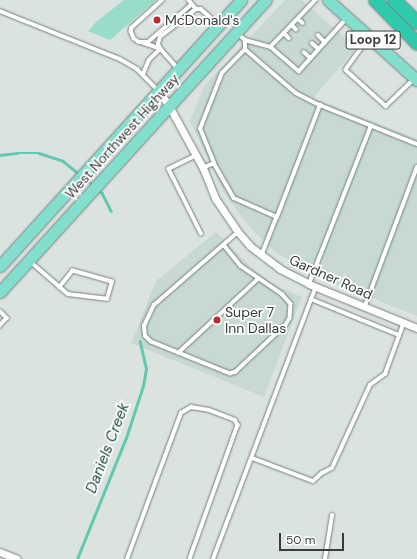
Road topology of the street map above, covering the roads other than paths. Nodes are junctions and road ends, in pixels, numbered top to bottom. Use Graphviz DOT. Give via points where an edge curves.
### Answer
graph roads {
  1 [pos="163,0"];
  2 [pos="189,0"];
  3 [pos="241,0"];
  4 [pos="266,0"];
  5 [pos="316,0"];
  6 [pos="328,0"];
  7 [pos="375,0"];
  8 [pos="394,0"];
  9 [pos="192,4"];
  10 [pos="196,9"];
  11 [pos="0,11"];
  12 [pos="347,17"];
  13 [pos="298,19"];
  14 [pos="417,22"];
  15 [pos="303,23"];
  16 [pos="218,25"];
  17 [pos="292,25"];
  18 [pos="296,29"];
  19 [pos="237,32"];
  20 [pos="284,33"];
  21 [pos="318,35"];
  22 [pos="370,37"];
  23 [pos="289,38"];
  24 [pos="245,40"];
  25 [pos="325,42"];
  26 [pos="143,43"];
  27 [pos="312,43"];
  28 [pos="417,43"];
  29 [pos="271,47"];
  30 [pos="160,49"];
  31 [pos="245,49"];
  32 [pos="318,49"];
  33 [pos="304,52"];
  34 [pos="311,58"];
  35 [pos="178,69"];
  36 [pos="143,74"];
  37 [pos="416,79"];
  38 [pos="158,91"];
  39 [pos="320,105"];
  40 [pos="169,106"];
  41 [pos="371,126"];
  42 [pos="417,144"];
  43 [pos="196,156"];
  44 [pos="214,163"];
  45 [pos="417,167"];
  46 [pos="203,168"];
  47 [pos="277,217"];
  48 [pos="238,232"];
  49 [pos="201,233"];
  50 [pos="224,245"];
  51 [pos="261,256"];
  52 [pos="29,261"];
  53 [pos="0,266"];
  54 [pos="259,278"];
  55 [pos="312,285"];
  56 [pos="60,287"];
  57 [pos="0,292"];
  58 [pos="311,300"];
  59 [pos="365,306"];
  60 [pos="0,311"];
  61 [pos="404,322"];
  62 [pos="0,326"];
  63 [pos="417,328"];
  64 [pos="399,335"];
  65 [pos="178,353"];
  66 [pos="252,458"];
  67 [pos="332,516"];
  68 [pos="0,552"];
  69 [pos="17,559"];
  70 [pos="127,559"];
  71 [pos="190,559"];
  72 [pos="214,559"];
  73 [pos="325,559"];
  1 -- 26 [label="lane" via="132,28 134,38"];
  2 -- 9 [label="lane"];
  3 -- 16 [label="main road, West Northwest Highway"];
  4 -- 19 [label="main road, West Northwest Highway"];
  5 -- 13 [label="lane"];
  6 -- 12 [label="main road, Loop 12"];
  7 -- 28 [label="highway"];
  8 -- 14 [label="highway, Loop 12"];
  9 -- 10 [label="lane"];
  9 -- 26 [label="lane" via="148,42"];
  10 -- 16 [label="lane" via="201,9"];
  10 -- 30 [label="lane" via="160,38"];
  11 -- 36 [label="lane" via="120,59"];
  12 -- 22 [label="main road, Loop 12"];
  12 -- 25 [label="lane"];
  13 -- 15 [label="lane"];
  13 -- 17 [label="lane"];
  16 -- 35 [label="main road, West Northwest Highway"];
  17 -- 18 [label="lane"];
  17 -- 20 [label="lane"];
  19 -- 24 [label="lane"];
  19 -- 40 [label="main road, West Northwest Highway"];
  20 -- 23 [label="lane"];
  20 -- 29 [label="lane"];
  21 -- 25 [label="lane"];
  22 -- 37 [label="main road, Loop 12"];
  22 -- 37 [label="lane" via="346,70 386,106"];
  24 -- 29 [label="lane"];
  24 -- 31 [label="lane"];
  25 -- 32 [label="lane"];
  26 -- 30 [label="lane"];
  27 -- 32 [label="lane"];
  29 -- 34 [label="lane" via="299,71"];
  30 -- 35 [label="lane"];
  30 -- 36 [label="lane" via="148,60"];
  31 -- 39 [label="lane" via="296,93"];
  31 -- 44 [label="lane" via="222,73 200,129"];
  32 -- 34 [label="lane"];
  33 -- 34 [label="lane"];
  35 -- 38 [label="main road, West Northwest Highway"];
  36 -- 38 [label="lane"];
  38 -- 40 [label="street, Gardner Road"];
  38 -- 53 [label="main road, West Northwest Highway"];
  39 -- 41 [label="lane"];
  39 -- 47 [label="lane"];
  40 -- 43 [label="street, Gardner Road"];
  40 -- 52 [label="main road, West Northwest Highway"];
  41 -- 42 [label="lane"];
  41 -- 55 [label="lane"];
  43 -- 46 [label="street, Gardner Road"];
  43 -- 49 [label="lane" via="170,169"];
  44 -- 46 [label="lane"];
  44 -- 47 [label="lane" via="234,198"];
  45 -- 59 [label="lane"];
  46 -- 48 [label="street, Gardner Road" via="215,198"];
  47 -- 51 [label="lane"];
  48 -- 50 [label="lane"];
  48 -- 51 [label="street, Gardner Road"];
  50 -- 54 [label="lane" via="241,266"];
  50 -- 65 [label="lane" via="154,305 144,326 145,336 151,342"];
  51 -- 55 [label="street, Gardner Road"];
  52 -- 56 [label="lane"];
  52 -- 57 [label="main road, West Northwest Highway"];
  54 -- 65 [label="lane"];
  54 -- 65 [label="lane" via="282,294 291,304 290,318 275,336 236,372 230,374"];
  55 -- 58 [label="lane"];
  55 -- 59 [label="street, Gardner Road"];
  56 -- 56 [label="lane" via="68,294 107,299 112,282 73,271"];
  58 -- 64 [label="lane"];
  58 -- 66 [label="lane"];
  59 -- 61 [label="street, Gardner Road"];
  60 -- 62 [label="lane" via="7,318"];
  61 -- 63 [label="street, Gardner Road"];
  61 -- 64 [label="lane"];
  64 -- 66 [label="lane" via="385,374 370,384 332,468 313,481"];
  66 -- 72 [label="lane"];
  67 -- 73 [label="lane"];
  68 -- 69 [label="street"];
  70 -- 71 [label="lane" via="181,412 191,407 210,410 235,420 238,425"];
}
